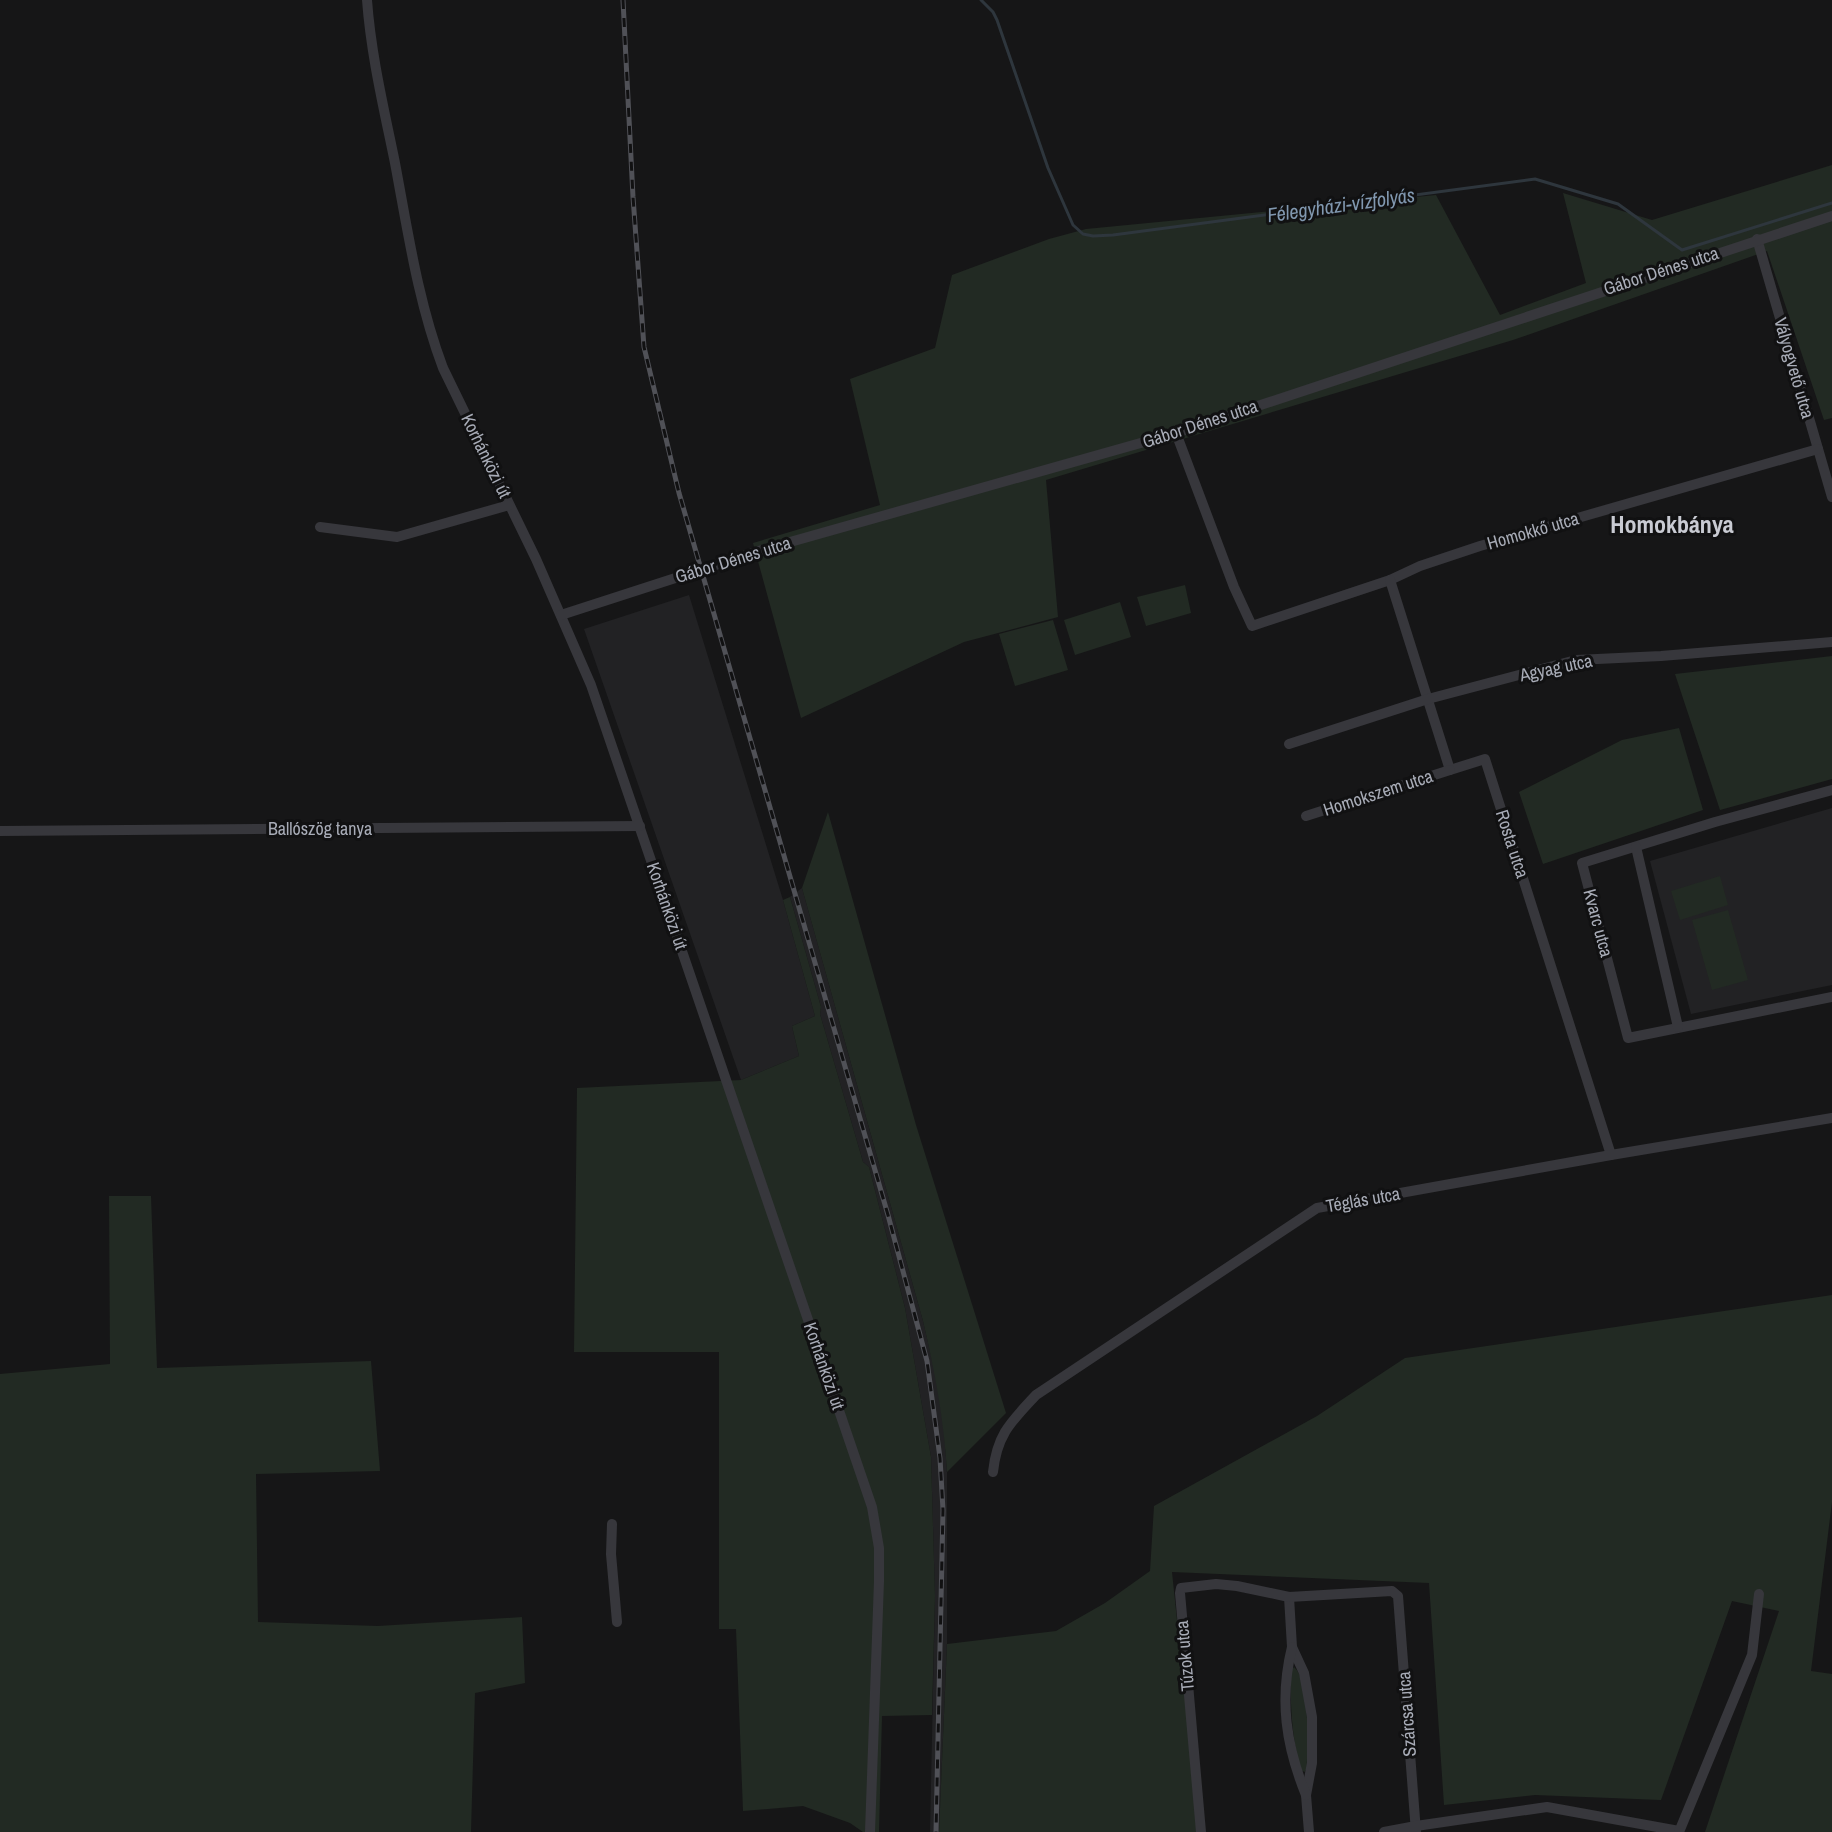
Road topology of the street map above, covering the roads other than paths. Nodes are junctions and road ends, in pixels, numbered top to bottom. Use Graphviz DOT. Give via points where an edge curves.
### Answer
graph roads {
  1 [pos="367,0"];
  2 [pos="1832,216"];
  3 [pos="1757,239"];
  4 [pos="1176,433"];
  5 [pos="1818,449"];
  6 [pos="1832,497"];
  7 [pos="509,505"];
  8 [pos="320,527"];
  9 [pos="1390,580"];
  10 [pos="561,615"];
  11 [pos="1832,642"];
  12 [pos="1428,699"];
  13 [pos="1289,744"];
  14 [pos="1450,770"];
  15 [pos="1832,790"];
  16 [pos="1306,816"];
  17 [pos="640,826"];
  18 [pos="0,831"];
  19 [pos="1636,847"];
  20 [pos="1832,997"];
  21 [pos="1678,1027"];
  22 [pos="1832,1118"];
  23 [pos="1611,1155"];
  24 [pos="993,1472"];
  25 [pos="612,1524"];
  26 [pos="1759,1594"];
  27 [pos="1398,1596"];
  28 [pos="1289,1597"];
  29 [pos="617,1622"];
  30 [pos="1292,1647"];
  31 [pos="1306,1796"];
  32 [pos="1416,1829"];
  33 [pos="1679,1831"];
  34 [pos="870,1832"];
  35 [pos="1201,1832"];
  36 [pos="1309,1832"];
  37 [pos="1384,1832"];
  1 -- 7 [label="street, Korhánközi út" via="420,298 443,368"];
  2 -- 3 [label="street, Gábor Dénes utca"];
  3 -- 4 [label="street, Gábor Dénes utca"];
  3 -- 5 [label="street, Vályogvető utca"];
  4 -- 9 [label="street, Homokkő utca" via="1252,626"];
  4 -- 10 [label="street, Gábor Dénes utca" via="762,550"];
  5 -- 6 [label="street, Vályogvető utca"];
  5 -- 9 [label="street, Homokkő utca" via="1480,546"];
  7 -- 8 [label="street" via="397,537"];
  7 -- 10 [label="street, Korhánközi út"];
  9 -- 12 [label="street"];
  10 -- 17 [label="street, Korhánközi út" via="591,685"];
  11 -- 12 [label="street, Agyag utca" via="1576,660"];
  12 -- 13 [label="street, Agyag utca"];
  12 -- 14 [label="street"];
  14 -- 16 [label="street, Homokszem utca"];
  14 -- 23 [label="street, Rosta utca" via="1485,759"];
  15 -- 19 [label="street, Kvarc utca"];
  17 -- 18 [label="street, Ballószög tanya"];
  17 -- 34 [label="street, Korhánközi út" via="872,1507 879,1548 879,1581"];
  19 -- 21 [label="street"];
  19 -- 21 [label="street, Kvarc utca" via="1582,863 1628,1038"];
  20 -- 21 [label="street"];
  22 -- 23 [label="street, Téglás utca"];
  23 -- 24 [label="street, Téglás utca" via="1317,1208 1036,1395 1006,1427 995,1453"];
  25 -- 29 [label="street"];
  26 -- 33 [label="street" via="1752,1655"];
  27 -- 28 [label="street, Túzok utca" via="1392,1591"];
  27 -- 32 [label="street, Szárcsa utca"];
  28 -- 30 [label="street"];
  28 -- 35 [label="street, Túzok utca" via="1216,1584 1181,1588"];
  30 -- 31 [label="street" via="1286,1671 1285,1718 1294,1765"];
  30 -- 31 [label="street" via="1304,1673 1312,1717 1312,1762"];
  31 -- 36 [label="street"];
  32 -- 33 [label="street" via="1547,1807"];
  32 -- 37 [label="street"];
}
